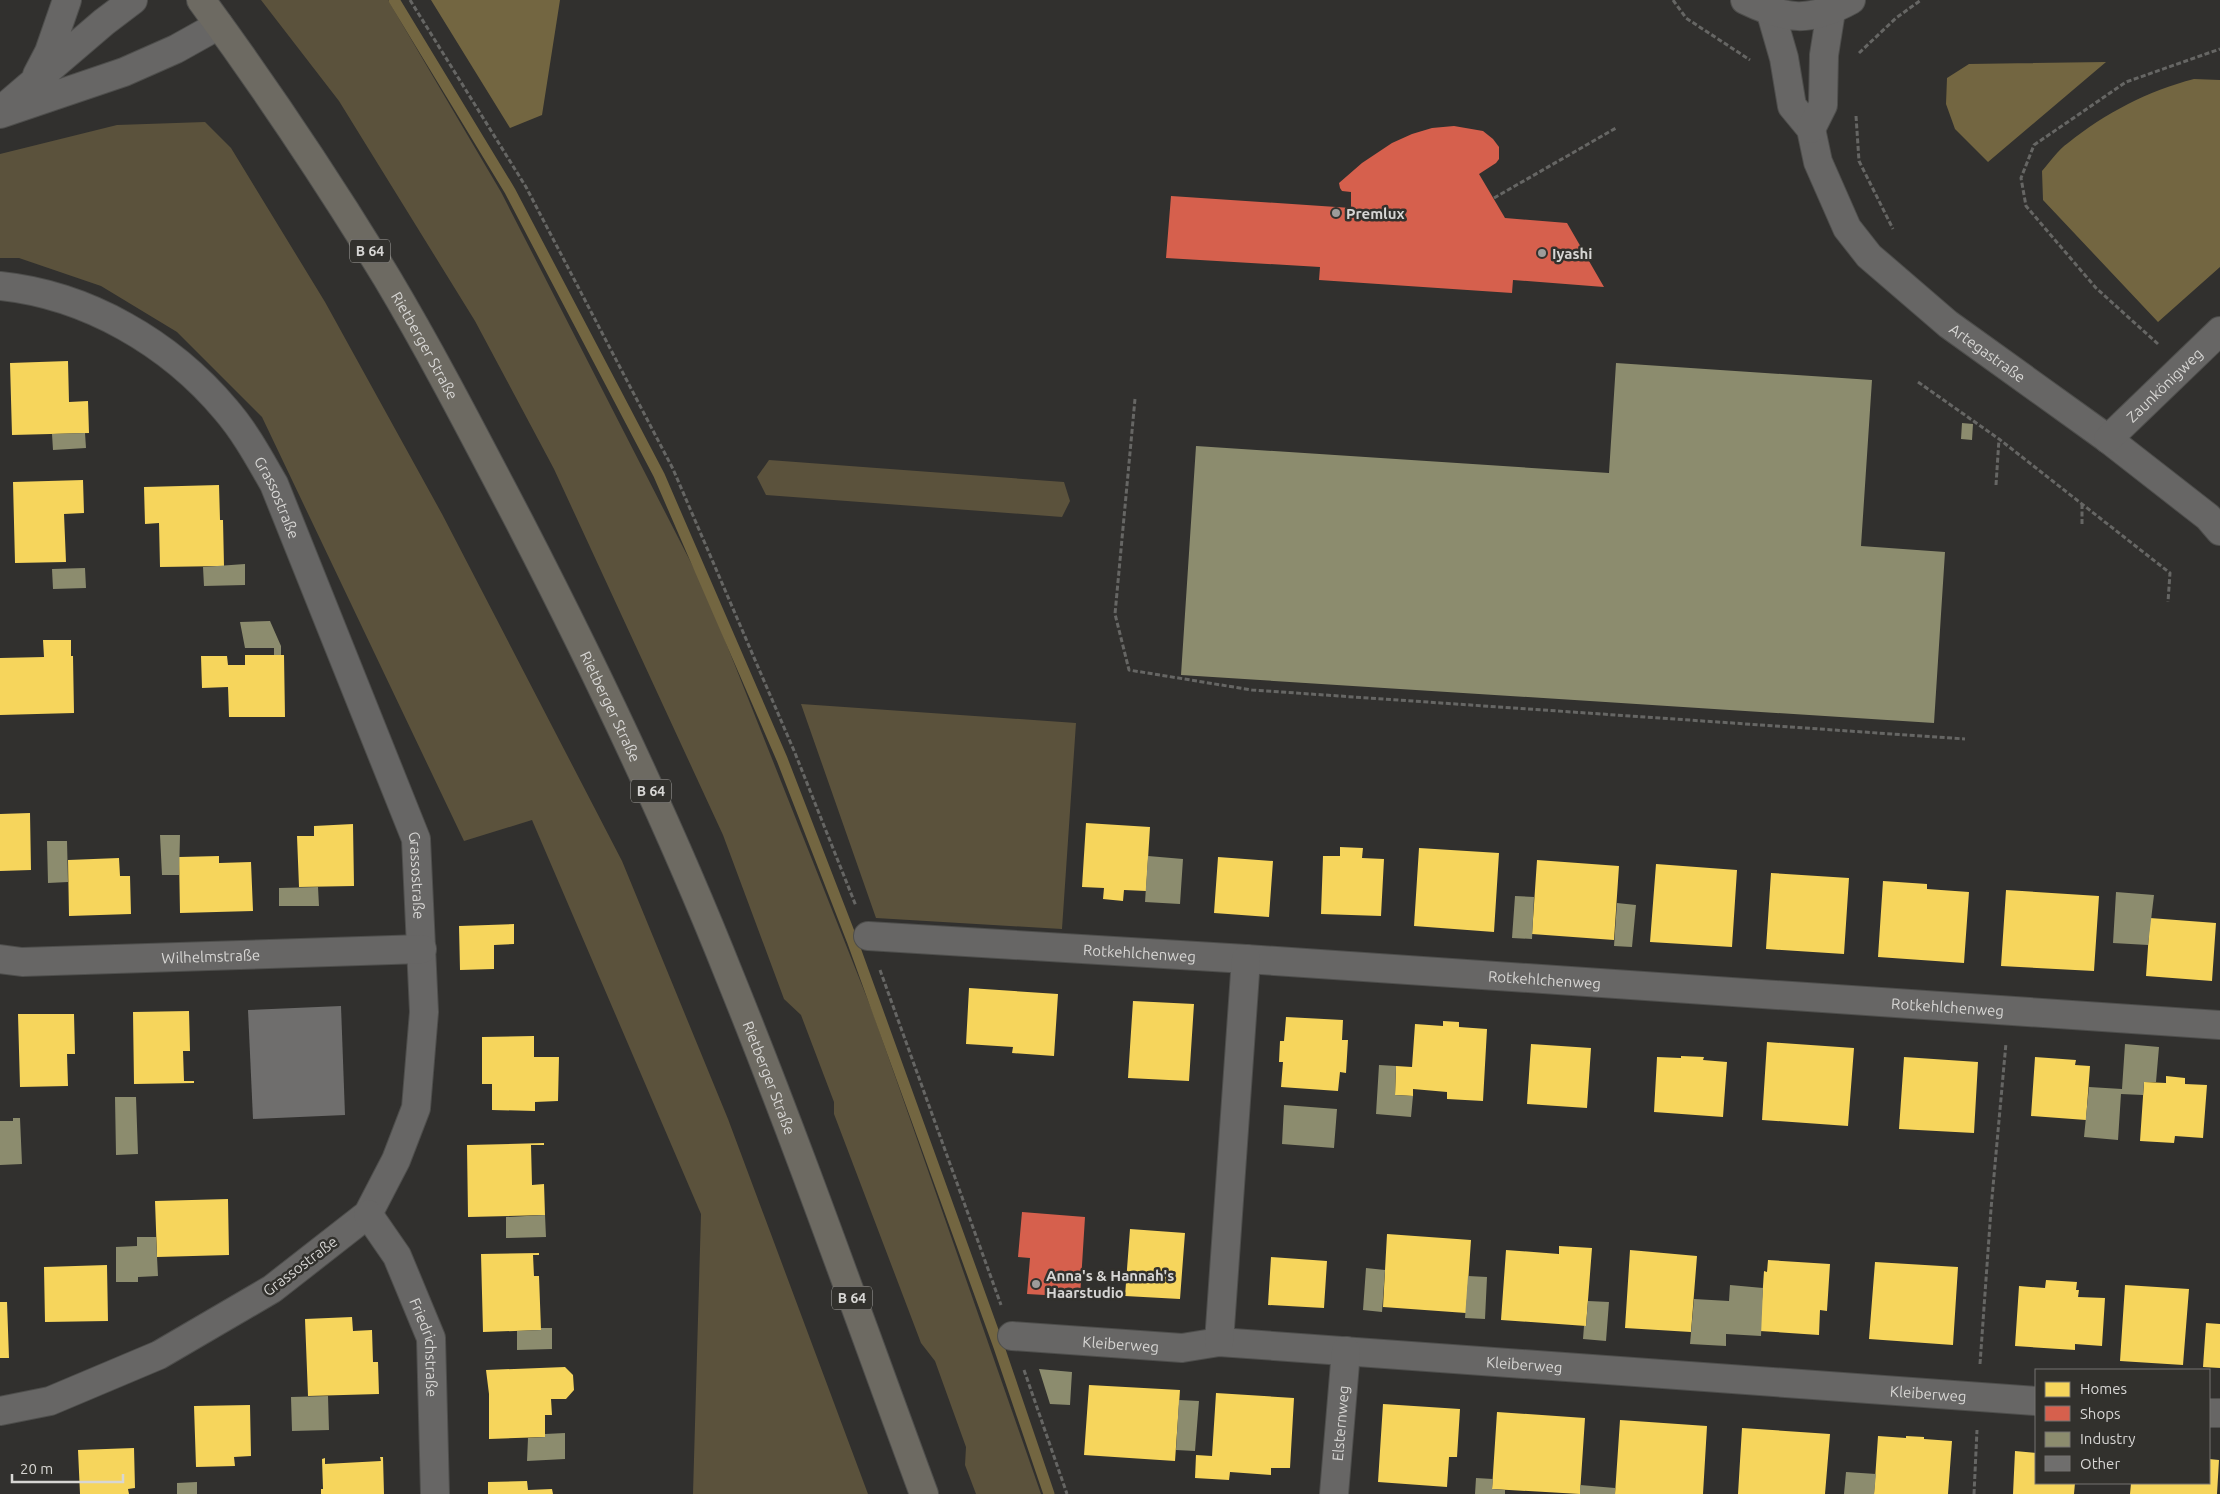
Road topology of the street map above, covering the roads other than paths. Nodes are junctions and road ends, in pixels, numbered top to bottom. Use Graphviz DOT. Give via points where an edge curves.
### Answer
graph roads {
  1 [pos="67,0"];
  2 [pos="133,0"];
  3 [pos="200,0"];
  4 [pos="1745,0"];
  5 [pos="1841,6"];
  6 [pos="1771,13"];
  7 [pos="219,24"];
  8 [pos="31,86"];
  9 [pos="0,109"];
  10 [pos="0,114"];
  11 [pos="1811,129"];
  12 [pos="0,286"];
  13 [pos="2220,331"];
  14 [pos="2108,439"];
  15 [pos="2220,531"];
  16 [pos="868,936"];
  17 [pos="422,948"];
  18 [pos="0,959"];
  19 [pos="1246,959"];
  20 [pos="2220,1026"];
  21 [pos="368,1214"];
  22 [pos="1012,1336"];
  23 [pos="1219,1342"];
  24 [pos="1346,1351"];
  25 [pos="2035,1401"];
  26 [pos="0,1411"];
  27 [pos="435,1494"];
  28 [pos="924,1494"];
  29 [pos="1334,1494"];
  1 -- 8 [label="street" via="50,52"];
  2 -- 8 [label="street"];
  3 -- 7 [label="main road, Rietberger Straße / B 64"];
  4 -- 6 [label="street"];
  5 -- 6 [label="street" via="1801,17"];
  5 -- 11 [label="street" via="1824,55 1823,105"];
  6 -- 11 [label="street, Artegastraße" via="1784,58 1792,106"];
  7 -- 10 [label="street" via="176,50 124,72"];
  7 -- 28 [label="main road, Rietberger Straße / B 64" via="278,108 403,306 503,490 622,727 730,975"];
  8 -- 9 [label="street"];
  11 -- 14 [label="street, Artegastraße" via="1818,162 1847,228 1869,256 1948,324"];
  12 -- 17 [label="street, Grassostraße" via="52,296 91,310 163,350 197,378 252,446 274,484 416,839"];
  13 -- 14 [label="street, Zaunkönigweg"];
  14 -- 15 [label="street, Artegastraße"];
  16 -- 19 [label="street, Rotkehlchenweg"];
  17 -- 18 [label="street, Wilhelmstraße" via="22,962"];
  17 -- 21 [label="street, Grassostraße" via="424,1012 416,1108 396,1160"];
  19 -- 20 [label="street, Rotkehlchenweg"];
  19 -- 23 [label="street"];
  21 -- 26 [label="street, Grassostraße" via="272,1289 159,1355 50,1401"];
  21 -- 27 [label="street, Friedrichstraße" via="397,1256 431,1338"];
  22 -- 23 [label="street, Kleiberweg" via="1182,1348"];
  23 -- 24 [label="street, Kleiberweg"];
  24 -- 25 [label="street, Kleiberweg"];
  24 -- 29 [label="street, Elsternweg"];
}
